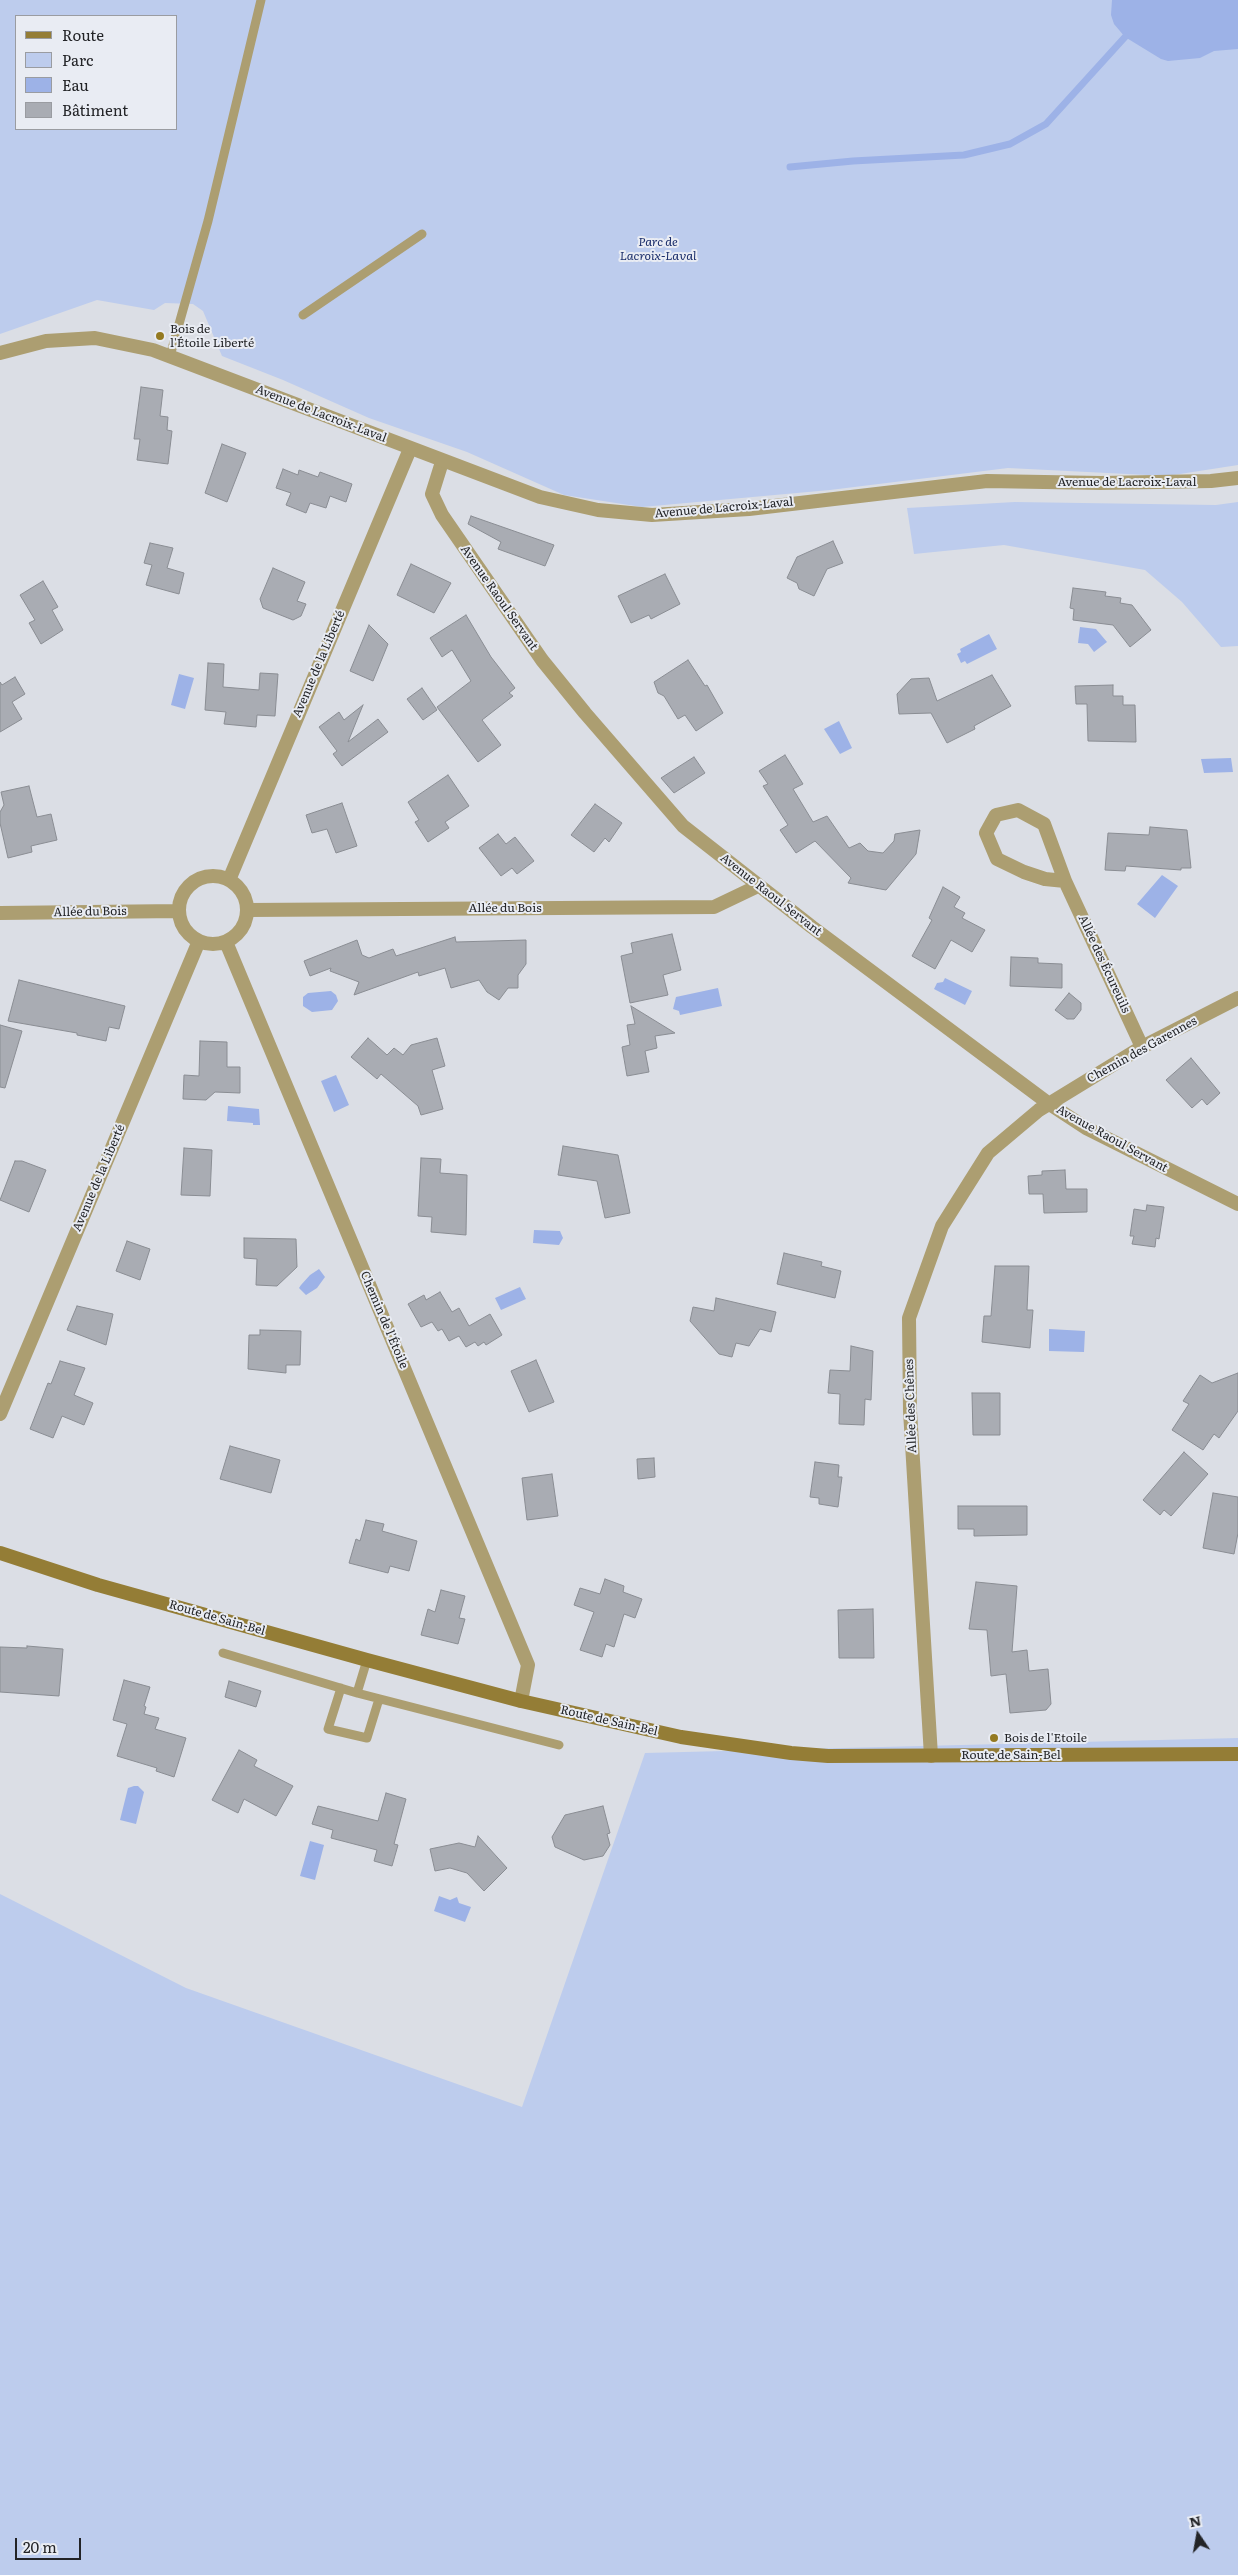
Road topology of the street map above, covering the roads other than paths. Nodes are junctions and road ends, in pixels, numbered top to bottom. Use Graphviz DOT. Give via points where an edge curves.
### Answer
graph roads {
  1 [pos="261,0"];
  2 [pos="422,234"];
  3 [pos="303,315"];
  4 [pos="0,353"];
  5 [pos="170,356"];
  6 [pos="410,449"];
  7 [pos="442,462"];
  8 [pos="1238,478"];
  9 [pos="229,880"];
  10 [pos="1065,881"];
  11 [pos="758,886"];
  12 [pos="248,910"];
  13 [pos="179,911"];
  14 [pos="0,913"];
  15 [pos="199,941"];
  16 [pos="226,942"];
  17 [pos="1238,998"];
  18 [pos="1142,1047"];
  19 [pos="1048,1103"];
  20 [pos="1238,1204"];
  21 [pos="0,1414"];
  22 [pos="0,1553"];
  23 [pos="223,1653"];
  24 [pos="367,1660"];
  25 [pos="341,1688"];
  26 [pos="357,1693"];
  27 [pos="379,1699"];
  28 [pos="521,1701"];
  29 [pos="559,1744"];
  30 [pos="1238,1754"];
  31 [pos="931,1756"];
  1 -- 5 [label="lane" via="208,222"];
  2 -- 3 [label="lane"];
  4 -- 5 [label="street, Avenue de Lacroix-Laval" via="46,341 95,338"];
  5 -- 6 [label="street, Avenue de Lacroix-Laval"];
  6 -- 7 [label="street, Avenue de Lacroix-Laval"];
  6 -- 9 [label="street, Avenue de la Liberté"];
  7 -- 8 [label="street, Avenue de Lacroix-Laval" via="540,497 598,510 652,515 749,509 987,481 1101,483"];
  7 -- 11 [label="street, Avenue Raoul Servant" via="432,494 442,515 542,660 683,826"];
  9 -- 12 [label="street" via="242,892"];
  9 -- 13 [label="street" via="218,876 195,882 186,889"];
  10 -- 10 [label="street, Allée des Écureuils" via="1044,824 1018,810 996,814 986,833 997,859 1024,872"];
  10 -- 18 [label="street, Allée des Écureuils"];
  11 -- 12 [label="street, Allée du Bois" via="714,907"];
  11 -- 19 [label="street, Avenue Raoul Servant"];
  12 -- 16 [label="street" via="242,929"];
  13 -- 14 [label="street, Allée du Bois"];
  13 -- 15 [label="street" via="185,929"];
  15 -- 16 [label="street"];
  15 -- 21 [label="street, Avenue de la Liberté"];
  16 -- 28 [label="street, Chemin de l'Étoile" via="528,1665"];
  17 -- 18 [label="street, Chemin des Garennes"];
  18 -- 19 [label="street, Chemin des Garennes"];
  19 -- 20 [label="street, Avenue Raoul Servant" via="1086,1128"];
  19 -- 31 [label="street, Allée des Chênes" via="988,1153 942,1226 909,1318 910,1411"];
  22 -- 24 [label="main road, Route de Sain-Bel" via="98,1585"];
  23 -- 25 [label="lane"];
  24 -- 26 [label="lane"];
  24 -- 28 [label="main road, Route de Sain-Bel"];
  25 -- 26 [label="lane"];
  25 -- 27 [label="lane" via="328,1729 367,1738"];
  26 -- 27 [label="lane"];
  27 -- 29 [label="lane"];
  28 -- 31 [label="main road, Route de Sain-Bel" via="681,1737 791,1753"];
  30 -- 31 [label="main road, Route de Sain-Bel"];
}
